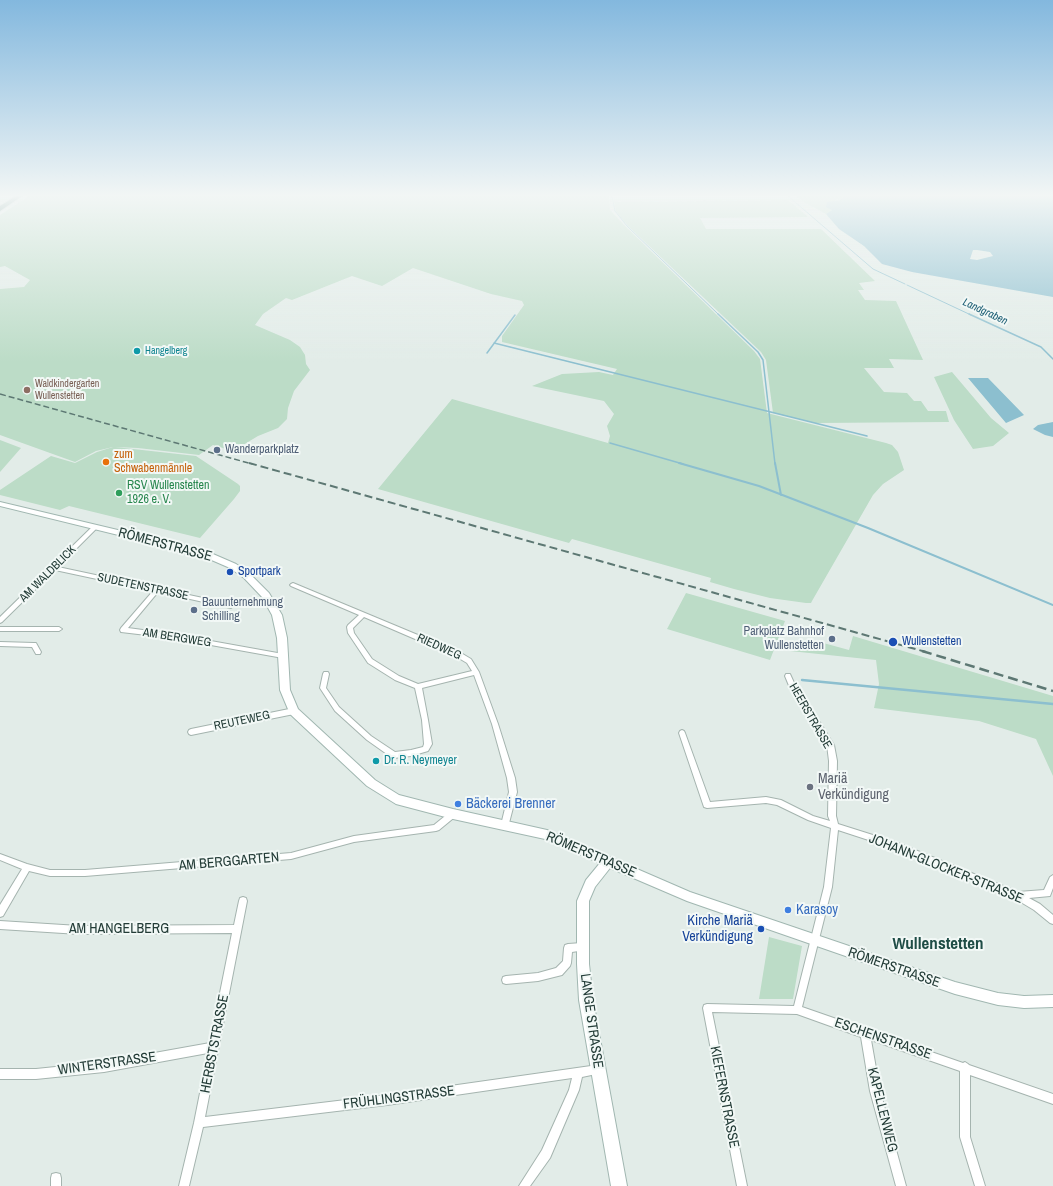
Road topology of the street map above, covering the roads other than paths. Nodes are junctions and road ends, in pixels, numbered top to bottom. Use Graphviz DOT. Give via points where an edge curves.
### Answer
graph roads {
  1 [pos="0,504"];
  2 [pos="95,527"];
  3 [pos="54,568"];
  4 [pos="293,585"];
  5 [pos="158,590"];
  6 [pos="231,606"];
  7 [pos="363,615"];
  8 [pos="0,621"];
  9 [pos="59,628"];
  10 [pos="0,629"];
  11 [pos="0,644"];
  12 [pos="38,652"];
  13 [pos="283,656"];
  14 [pos="476,672"];
  15 [pos="326,674"];
  16 [pos="788,676"];
  17 [pos="418,687"];
  18 [pos="294,710"];
  19 [pos="191,732"];
  20 [pos="682,733"];
  21 [pos="453,814"];
  22 [pos="505,825"];
  23 [pos="834,826"];
  24 [pos="0,857"];
  25 [pos="608,862"];
  26 [pos="27,867"];
  27 [pos="1053,879"];
  28 [pos="1017,895"];
  29 [pos="242,901"];
  30 [pos="0,913"];
  31 [pos="1053,920"];
  32 [pos="0,925"];
  33 [pos="238,929"];
  34 [pos="816,940"];
  35 [pos="582,947"];
  36 [pos="506,980"];
  37 [pos="1053,1001"];
  38 [pos="707,1008"];
  39 [pos="797,1010"];
  40 [pos="865,1034"];
  41 [pos="214,1047"];
  42 [pos="965,1067"];
  43 [pos="598,1070"];
  44 [pos="0,1074"];
  45 [pos="578,1074"];
  46 [pos="1053,1098"];
  47 [pos="199,1123"];
  48 [pos="184,1186"];
  49 [pos="524,1186"];
  50 [pos="619,1186"];
  51 [pos="742,1186"];
  52 [pos="901,1186"];
  53 [pos="980,1186"];
  1 -- 2 [label="main road, RÖMERSTRASSE"];
  2 -- 3 [label="street, AM WALDBLICK"];
  2 -- 13 [label="main road, RÖMERSTRASSE" via="203,553 233,566 266,595 277,615"];
  3 -- 5 [label="street, SUDETENSTRASSE"];
  3 -- 8 [label="street, AM WALDBLICK"];
  4 -- 7 [label="street, RIEDWEG"];
  5 -- 6 [label="street, SUDETENSTRASSE"];
  5 -- 13 [label="street, AM BERGWEG" via="123,630"];
  7 -- 14 [label="street, RIEDWEG" via="459,655 469,661"];
  7 -- 17 [label="street" via="350,627 351,633 370,661 397,678"];
  9 -- 10 [label="street"];
  11 -- 12 [label="street" via="34,646"];
  13 -- 18 [label="main road, RÖMERSTRASSE" via="285,690"];
  14 -- 17 [label="street"];
  14 -- 22 [label="street, RIEDWEG" via="511,778 512,792"];
  15 -- 17 [label="street" via="323,688 337,709 369,738 394,755 411,754 425,749 428,744"];
  16 -- 23 [label="street, HEERSTRASSE" via="830,745 833,761"];
  18 -- 19 [label="street, REUTEWEG"];
  18 -- 21 [label="main road, RÖMERSTRASSE" via="382,792 404,802"];
  20 -- 23 [label="street, JOHANN-GLOCKER-STRASSE" via="708,805 766,800 778,802"];
  21 -- 22 [label="main road, RÖMERSTRASSE"];
  21 -- 26 [label="street, AM BERGGARTEN" via="436,828 354,839 291,856 85,872 50,873"];
  22 -- 25 [label="main road, RÖMERSTRASSE" via="546,835"];
  23 -- 28 [label="street, JOHANN-GLOCKER-STRASSE" via="894,845"];
  23 -- 34 [label="street, HEERSTRASSE" via="828,887"];
  24 -- 26 [label="street, AM BERGGARTEN"];
  25 -- 34 [label="main road, RÖMERSTRASSE" via="675,891"];
  25 -- 35 [label="main road, LANGE STRASSE" via="585,895"];
  26 -- 30 [label="street"];
  27 -- 28 [label="street" via="1047,893"];
  28 -- 31 [label="street, JOHANN-GLOCKER-STRASSE"];
  29 -- 33 [label="street, HERBSTSTRASSE"];
  32 -- 33 [label="street, AM HANGELBERG" via="79,930"];
  33 -- 41 [label="street, HERBSTSTRASSE"];
  34 -- 37 [label="main road, RÖMERSTRASSE" via="955,988 998,999 1024,1002"];
  34 -- 39 [label="street, HEERSTRASSE" via="805,972"];
  35 -- 36 [label="street" via="568,948 567,963 559,972"];
  35 -- 43 [label="main road, LANGE STRASSE" via="585,995"];
  38 -- 39 [label="street, ESCHENSTRASSE"];
  38 -- 51 [label="street, KIEFERNSTRASSE"];
  39 -- 40 [label="street, ESCHENSTRASSE"];
  40 -- 42 [label="street, ESCHENSTRASSE"];
  40 -- 52 [label="street, KAPELLENWEG" via="875,1091"];
  41 -- 44 [label="street, WINTERSTRASSE" via="104,1067 36,1074"];
  41 -- 47 [label="street, HERBSTSTRASSE"];
  42 -- 46 [label="street, ESCHENSTRASSE"];
  42 -- 53 [label="street" via="965,1137"];
  43 -- 45 [label="street, FRÜHLINGSTRASSE"];
  43 -- 50 [label="main road, LANGE STRASSE"];
  45 -- 47 [label="street, FRÜHLINGSTRASSE"];
  45 -- 49 [label="street" via="574,1090 546,1154"];
  47 -- 48 [label="street, HERBSTSTRASSE"];
}
